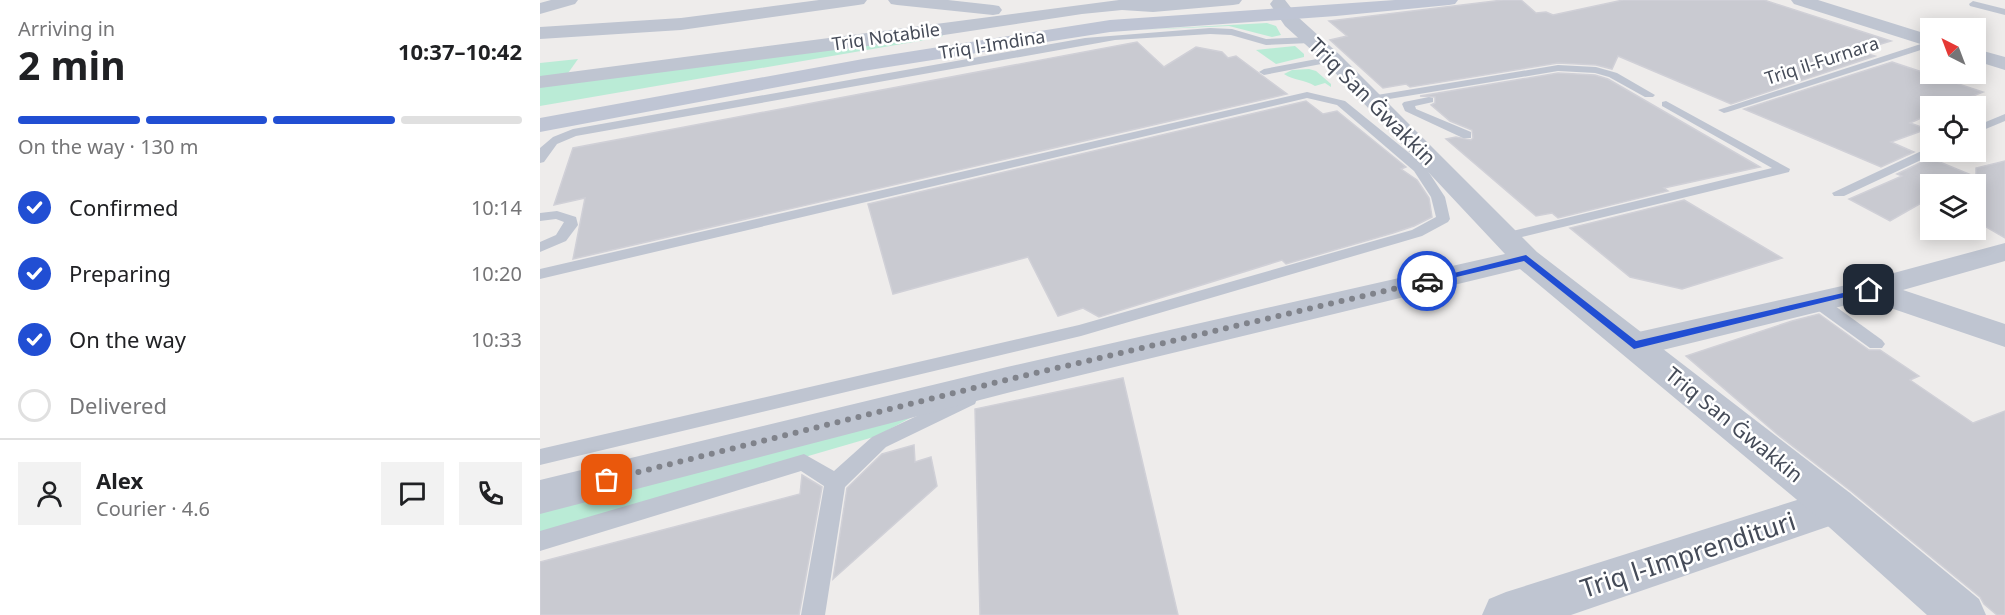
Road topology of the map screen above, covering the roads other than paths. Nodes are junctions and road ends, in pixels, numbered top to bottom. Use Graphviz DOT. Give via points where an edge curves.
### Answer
graph roads {
  1 [pos="569,0"];
  2 [pos="807,0"];
  3 [pos="858,0"];
  4 [pos="897,0"];
  5 [pos="1233,0"];
  6 [pos="1317,0"];
  7 [pos="1449,0"];
  8 [pos="1800,0"];
  9 [pos="1985,0"];
  10 [pos="1083,3"];
  11 [pos="1282,9"];
  12 [pos="781,10"];
  13 [pos="2005,12"];
  14 [pos="542,14"];
  15 [pos="1046,15"];
  16 [pos="540,33"];
  17 [pos="1310,40"];
  18 [pos="1920,40"];
  19 [pos="1920,46"];
  20 [pos="1986,58"];
  21 [pos="1333,59"];
  22 [pos="2005,64"];
  23 [pos="1264,72"];
  24 [pos="540,82"];
  25 [pos="1435,88"];
  26 [pos="1649,95"];
  27 [pos="1371,99"];
  28 [pos="1666,104"];
  29 [pos="1724,110"];
  30 [pos="540,111"];
  31 [pos="2005,117"];
  32 [pos="540,125"];
  33 [pos="1986,126"];
  34 [pos="1467,135"];
  35 [pos="1920,156"];
  36 [pos="540,159"];
  37 [pos="1839,193"];
  38 [pos="540,217"];
  39 [pos="578,240"];
  40 [pos="545,246"];
  41 [pos="1516,248"];
  42 [pos="2005,252"];
  43 [pos="540,274"];
  44 [pos="1869,290"];
  45 [pos="1818,302"];
  46 [pos="2005,336"];
  47 [pos="1875,344"];
  48 [pos="1634,345"];
  49 [pos="1006,380"];
  50 [pos="540,458"];
  51 [pos="835,483"];
  52 [pos="540,497"];
  53 [pos="1835,506"];
  54 [pos="540,542"];
  55 [pos="813,615"];
  56 [pos="1506,615"];
  57 [pos="1962,615"];
  1 -- 14 [label="street"];
  2 -- 12 [label="street"];
  3 -- 12 [label="street"];
  4 -- 15 [label="street"];
  5 -- 10 [label="street, Triq Notabile" via="1153,7"];
  6 -- 11 [label="main road, Triq l-Imdina"];
  7 -- 11 [label="main road, Triq l-Imdina"];
  8 -- 18 [label="street"];
  9 -- 13 [label="lane" via="1973,4"];
  10 -- 15 [label="street, Triq Notabile"];
  11 -- 17 [label="street, Triq San Ġwakkin"];
  11 -- 30 [label="main road, Triq l-Imdina" via="1102,18"];
  11 -- 32 [label="main road, Triq l-Imdina" via="1110,26 863,65"];
  12 -- 16 [label="street" via="681,24"];
  15 -- 24 [label="street, Triq Notabile"];
  17 -- 21 [label="street, Triq San Ġwakkin"];
  17 -- 36 [label="lane" via="1266,42 1232,32 1210,31 1085,41 573,133 545,146"];
  19 -- 29 [label="lane, Triq il-Furnara"];
  20 -- 22 [label="street"];
  21 -- 23 [label="lane"];
  21 -- 27 [label="street, Triq San Ġwakkin"];
  25 -- 26 [label="lane" via="1554,66 1613,75"];
  25 -- 27 [label="lane"];
  25 -- 34 [label="lane" via="1443,96 1408,104 1411,111"];
  27 -- 41 [label="street, Triq San Ġwakkin"];
  28 -- 41 [label="lane" via="1784,169"];
  31 -- 33 [label="lane"];
  35 -- 37 [label="lane"];
  38 -- 40 [label="lane" via="565,217 576,224"];
  39 -- 40 [label="lane"];
  41 -- 48 [label="street, Triq San Ġwakkin"];
  41 -- 49 [label="street"];
  42 -- 44 [label="street"];
  43 -- 50 [label="lane" via="1307,95 1341,103 1419,168 1438,197 1443,219 1417,233 1081,330"];
  44 -- 45 [label="street"];
  44 -- 46 [label="street"];
  45 -- 47 [label="lane"];
  45 -- 48 [label="street"];
  48 -- 53 [label="street, Triq San Ġwakkin"];
  49 -- 51 [label="lane" via="879,442"];
  49 -- 52 [label="street"];
  51 -- 54 [label="lane" via="804,462"];
  51 -- 55 [label="lane"];
  53 -- 56 [label="street, Triq l-Imprendituri"];
  53 -- 57 [label="street, Triq San Ġwakkin"];
}
